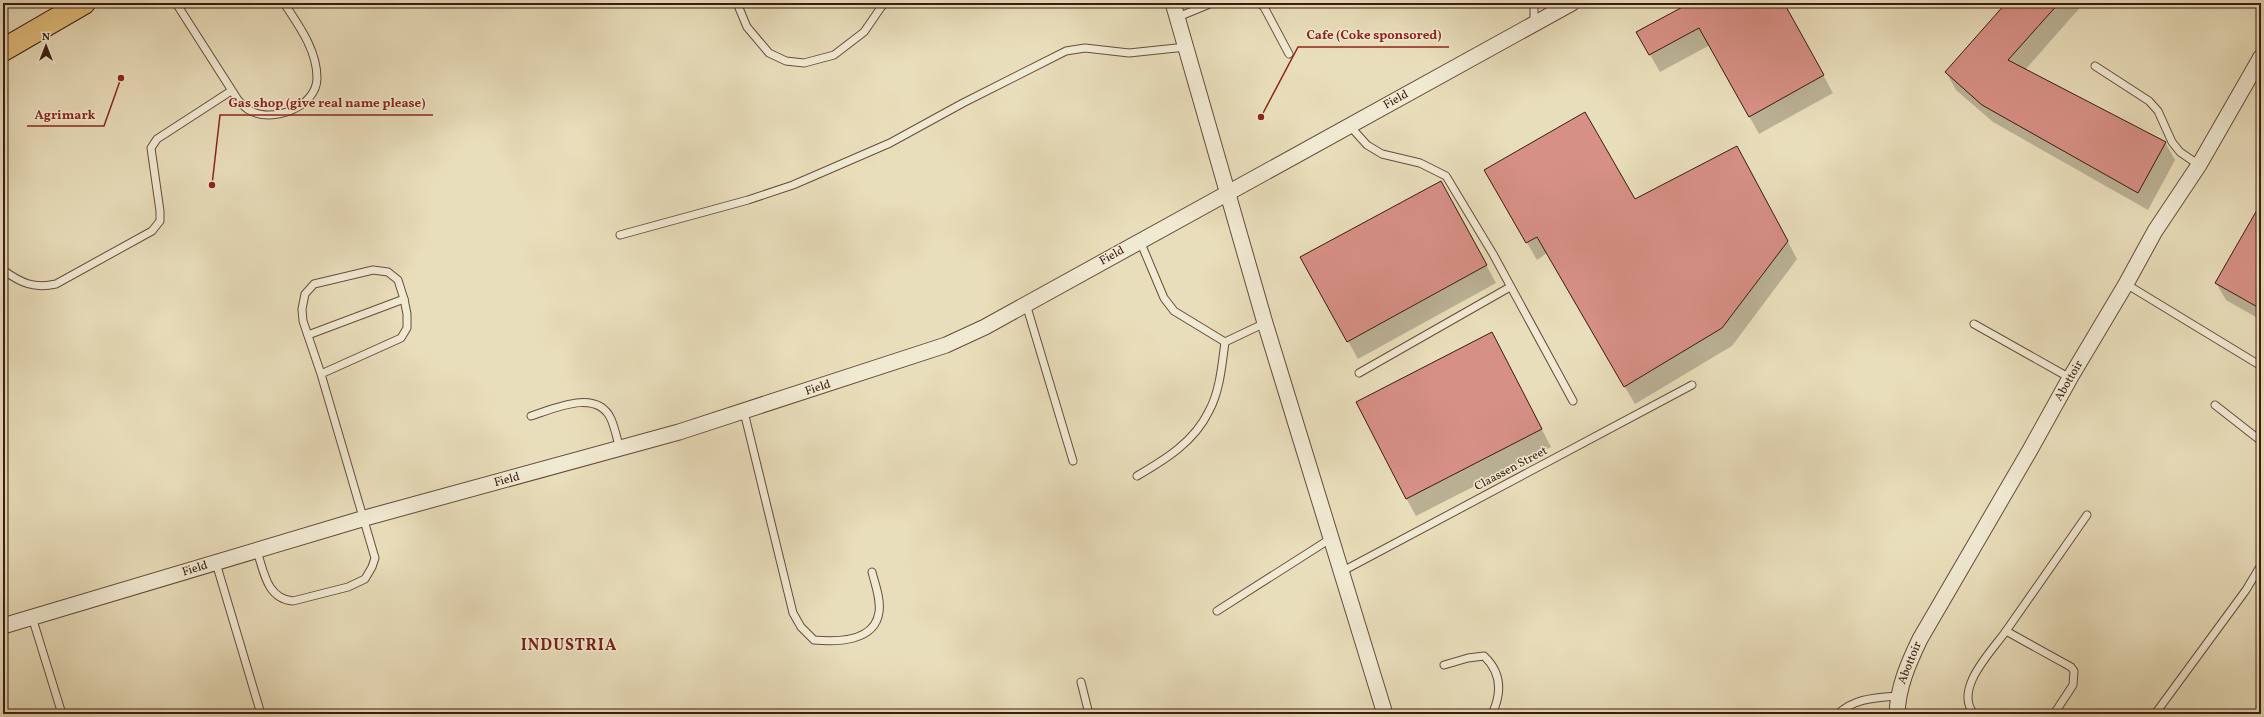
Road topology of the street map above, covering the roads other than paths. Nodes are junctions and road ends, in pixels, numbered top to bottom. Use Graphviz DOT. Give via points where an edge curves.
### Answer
graph roads {
  1 [pos="84,3"];
  2 [pos="176,3"];
  3 [pos="284,3"];
  4 [pos="737,3"];
  5 [pos="884,3"];
  6 [pos="1212,3"];
  7 [pos="1259,3"];
  8 [pos="1534,3"];
  9 [pos="1572,3"];
  10 [pos="1175,10"];
  11 [pos="1534,24"];
  12 [pos="1186,47"];
  13 [pos="3,50"];
  14 [pos="1289,54"];
  15 [pos="2261,57"];
  16 [pos="2096,66"];
  17 [pos="231,91"];
  18 [pos="1349,125"];
  19 [pos="2199,165"];
  20 [pos="1228,192"];
  21 [pos="620,235"];
  22 [pos="1140,240"];
  23 [pos="3,270"];
  24 [pos="2126,284"];
  25 [pos="1510,287"];
  26 [pos="404,299"];
  27 [pos="1026,304"];
  28 [pos="1265,323"];
  29 [pos="1974,324"];
  30 [pos="308,335"];
  31 [pos="1225,342"];
  32 [pos="2261,366"];
  33 [pos="1359,373"];
  34 [pos="321,374"];
  35 [pos="2070,378"];
  36 [pos="1692,385"];
  37 [pos="1573,401"];
  38 [pos="2215,405"];
  39 [pos="744,412"];
  40 [pos="531,416"];
  41 [pos="2261,441"];
  42 [pos="620,449"];
  43 [pos="1073,461"];
  44 [pos="1137,476"];
  45 [pos="2087,516"];
  46 [pos="365,518"];
  47 [pos="1330,539"];
  48 [pos="257,551"];
  49 [pos="216,563"];
  50 [pos="2261,567"];
  51 [pos="872,572"];
  52 [pos="1340,573"];
  53 [pos="1217,611"];
  54 [pos="32,617"];
  55 [pos="3,626"];
  56 [pos="2006,630"];
  57 [pos="1444,665"];
  58 [pos="1081,682"];
  59 [pos="1898,696"];
  60 [pos="62,714"];
  61 [pos="261,714"];
  62 [pos="1089,714"];
  63 [pos="1385,714"];
  64 [pos="1492,714"];
  65 [pos="1838,714"];
  66 [pos="1897,714"];
  67 [pos="1974,714"];
  68 [pos="2054,714"];
  69 [pos="2155,714"];
  1 -- 13 [label="main road"];
  2 -- 17 [label="lane"];
  3 -- 17 [label="lane" via="304,34 314,59 317,78 314,93 290,112 264,115 249,110"];
  4 -- 5 [label="lane" via="747,27 769,53 786,61 804,63 834,55 864,32"];
  6 -- 10 [label="lane"];
  7 -- 14 [label="lane" via="1264,7"];
  8 -- 11 [label="lane"];
  9 -- 11 [label="street, Field"];
  10 -- 12 [label="street"];
  11 -- 18 [label="street, Field"];
  12 -- 20 [label="street"];
  12 -- 21 [label="lane" via="1128,53 1085,48 1066,51 890,143 793,185"];
  15 -- 19 [label="street, Abottoir"];
  16 -- 19 [label="lane" via="2148,101 2158,111 2172,142 2180,152"];
  17 -- 23 [label="lane" via="157,139 151,148 160,211 160,221 152,231 56,284 30,286"];
  18 -- 20 [label="street, Field"];
  18 -- 25 [label="lane" via="1367,145 1382,154 1420,163 1446,176 1478,226"];
  19 -- 24 [label="street, Abottoir" via="2155,231"];
  20 -- 22 [label="street, Field"];
  20 -- 28 [label="street"];
  22 -- 27 [label="street, Field"];
  22 -- 31 [label="lane" via="1164,298 1174,312"];
  24 -- 32 [label="lane"];
  24 -- 35 [label="street, Abottoir"];
  25 -- 33 [label="lane"];
  25 -- 37 [label="lane"];
  26 -- 30 [label="lane"];
  26 -- 30 [label="lane" via="398,280 388,272 373,270 314,284 305,294 302,309"];
  26 -- 34 [label="lane" via="407,328 401,338"];
  27 -- 39 [label="street, Field" via="946,345"];
  27 -- 43 [label="lane"];
  28 -- 31 [label="lane"];
  28 -- 47 [label="street"];
  29 -- 35 [label="lane"];
  30 -- 34 [label="lane"];
  31 -- 44 [label="lane" via="1210,410 1189,440 1169,457"];
  34 -- 46 [label="lane"];
  35 -- 59 [label="street, Abottoir" via="1920,639"];
  36 -- 52 [label="lane, Claassen Street"];
  38 -- 41 [label="lane"];
  39 -- 42 [label="street, Field"];
  39 -- 51 [label="lane" via="783,576 793,613 801,627 814,640 838,642 863,635 874,625 879,613"];
  40 -- 42 [label="lane" via="568,404 591,403 601,407 610,418"];
  42 -- 46 [label="street, Field"];
  45 -- 56 [label="lane"];
  46 -- 48 [label="street, Field"];
  46 -- 48 [label="lane" via="375,558 365,579 348,587 293,601 284,600 274,595 267,583"];
  47 -- 52 [label="street"];
  47 -- 53 [label="lane"];
  48 -- 49 [label="street, Field"];
  49 -- 54 [label="street, Field"];
  49 -- 61 [label="lane"];
  50 -- 69 [label="lane"];
  52 -- 63 [label="street"];
  54 -- 55 [label="street, Field"];
  54 -- 60 [label="lane"];
  56 -- 67 [label="lane" via="1972,678 1968,688 1970,707"];
  56 -- 68 [label="lane" via="2074,671 2073,685"];
  57 -- 64 [label="lane" via="1484,656 1494,665 1499,681"];
  58 -- 62 [label="lane"];
  59 -- 65 [label="lane" via="1862,699"];
  59 -- 66 [label="street, Abottoir"];
}
